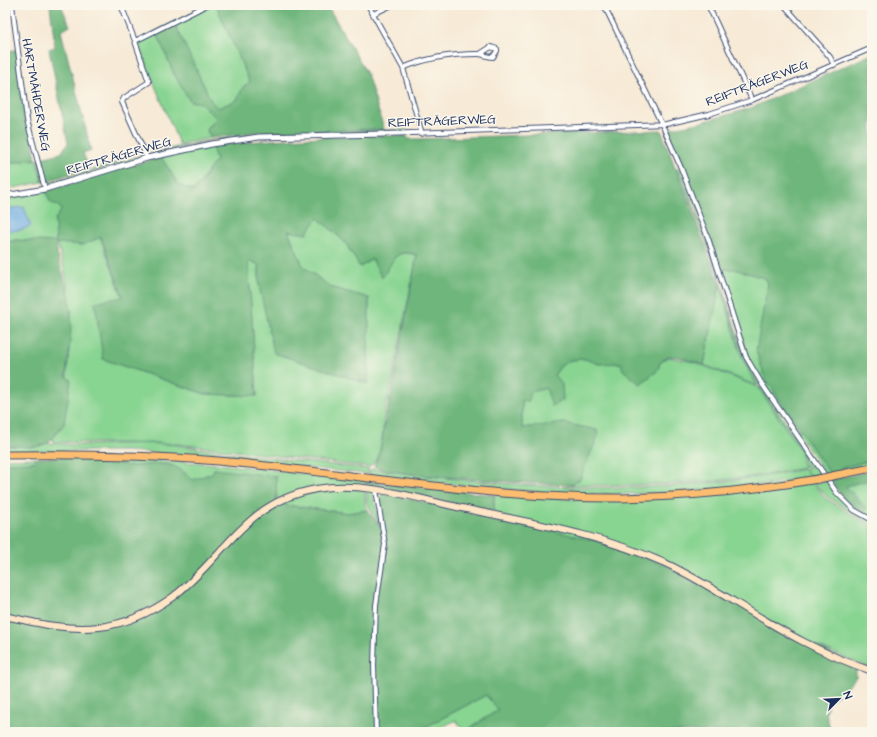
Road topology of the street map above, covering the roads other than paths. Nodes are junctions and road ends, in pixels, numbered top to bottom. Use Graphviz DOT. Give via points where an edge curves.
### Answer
graph roads {
  1 [pos="12,5"];
  2 [pos="121,5"];
  3 [pos="207,5"];
  4 [pos="368,5"];
  5 [pos="392,5"];
  6 [pos="604,5"];
  7 [pos="708,5"];
  8 [pos="784,5"];
  9 [pos="373,14"];
  10 [pos="135,42"];
  11 [pos="872,48"];
  12 [pos="480,54"];
  13 [pos="834,65"];
  14 [pos="403,68"];
  15 [pos="752,100"];
  16 [pos="663,127"];
  17 [pos="384,134"];
  18 [pos="422,134"];
  19 [pos="147,158"];
  20 [pos="45,189"];
  21 [pos="5,196"];
  22 [pos="5,455"];
  23 [pos="872,468"];
  24 [pos="376,490"];
  25 [pos="872,520"];
  26 [pos="5,616"];
  27 [pos="872,672"];
  28 [pos="376,732"];
  1 -- 20 [label="street, HARTMÄHDERWEG" via="27,120"];
  2 -- 10 [label="street"];
  3 -- 10 [label="street"];
  4 -- 9 [label="street"];
  5 -- 9 [label="street"];
  6 -- 16 [label="street"];
  7 -- 15 [label="street"];
  8 -- 13 [label="street" via="830,57"];
  9 -- 14 [label="street"];
  10 -- 19 [label="street" via="149,82 124,98 122,102"];
  11 -- 13 [label="street, REIFTRÄGERWEG"];
  12 -- 14 [label="street" via="421,60"];
  13 -- 15 [label="street, REIFTRÄGERWEG"];
  14 -- 18 [label="street"];
  15 -- 16 [label="street, REIFTRÄGERWEG"];
  16 -- 18 [label="street, REIFTRÄGERWEG"];
  16 -- 25 [label="street" via="708,238 746,357 843,500"];
  17 -- 18 [label="street, REIFTRÄGERWEG"];
  17 -- 19 [label="street, REIFTRÄGERWEG" via="259,138 201,146"];
  19 -- 20 [label="street, REIFTRÄGERWEG"];
  20 -- 21 [label="street, REIFTRÄGERWEG"];
  22 -- 23 [label="highway, bridge" via="119,455 188,459 466,490 621,498 766,488"];
  24 -- 26 [label="main road" via="352,486 330,487 295,495 276,503 239,529 175,595 137,617 101,627 82,628 45,625"];
  24 -- 27 [label="main road" via="578,534 632,550 682,572 800,640"];
  24 -- 28 [label="street" via="384,544 376,605"];
}
